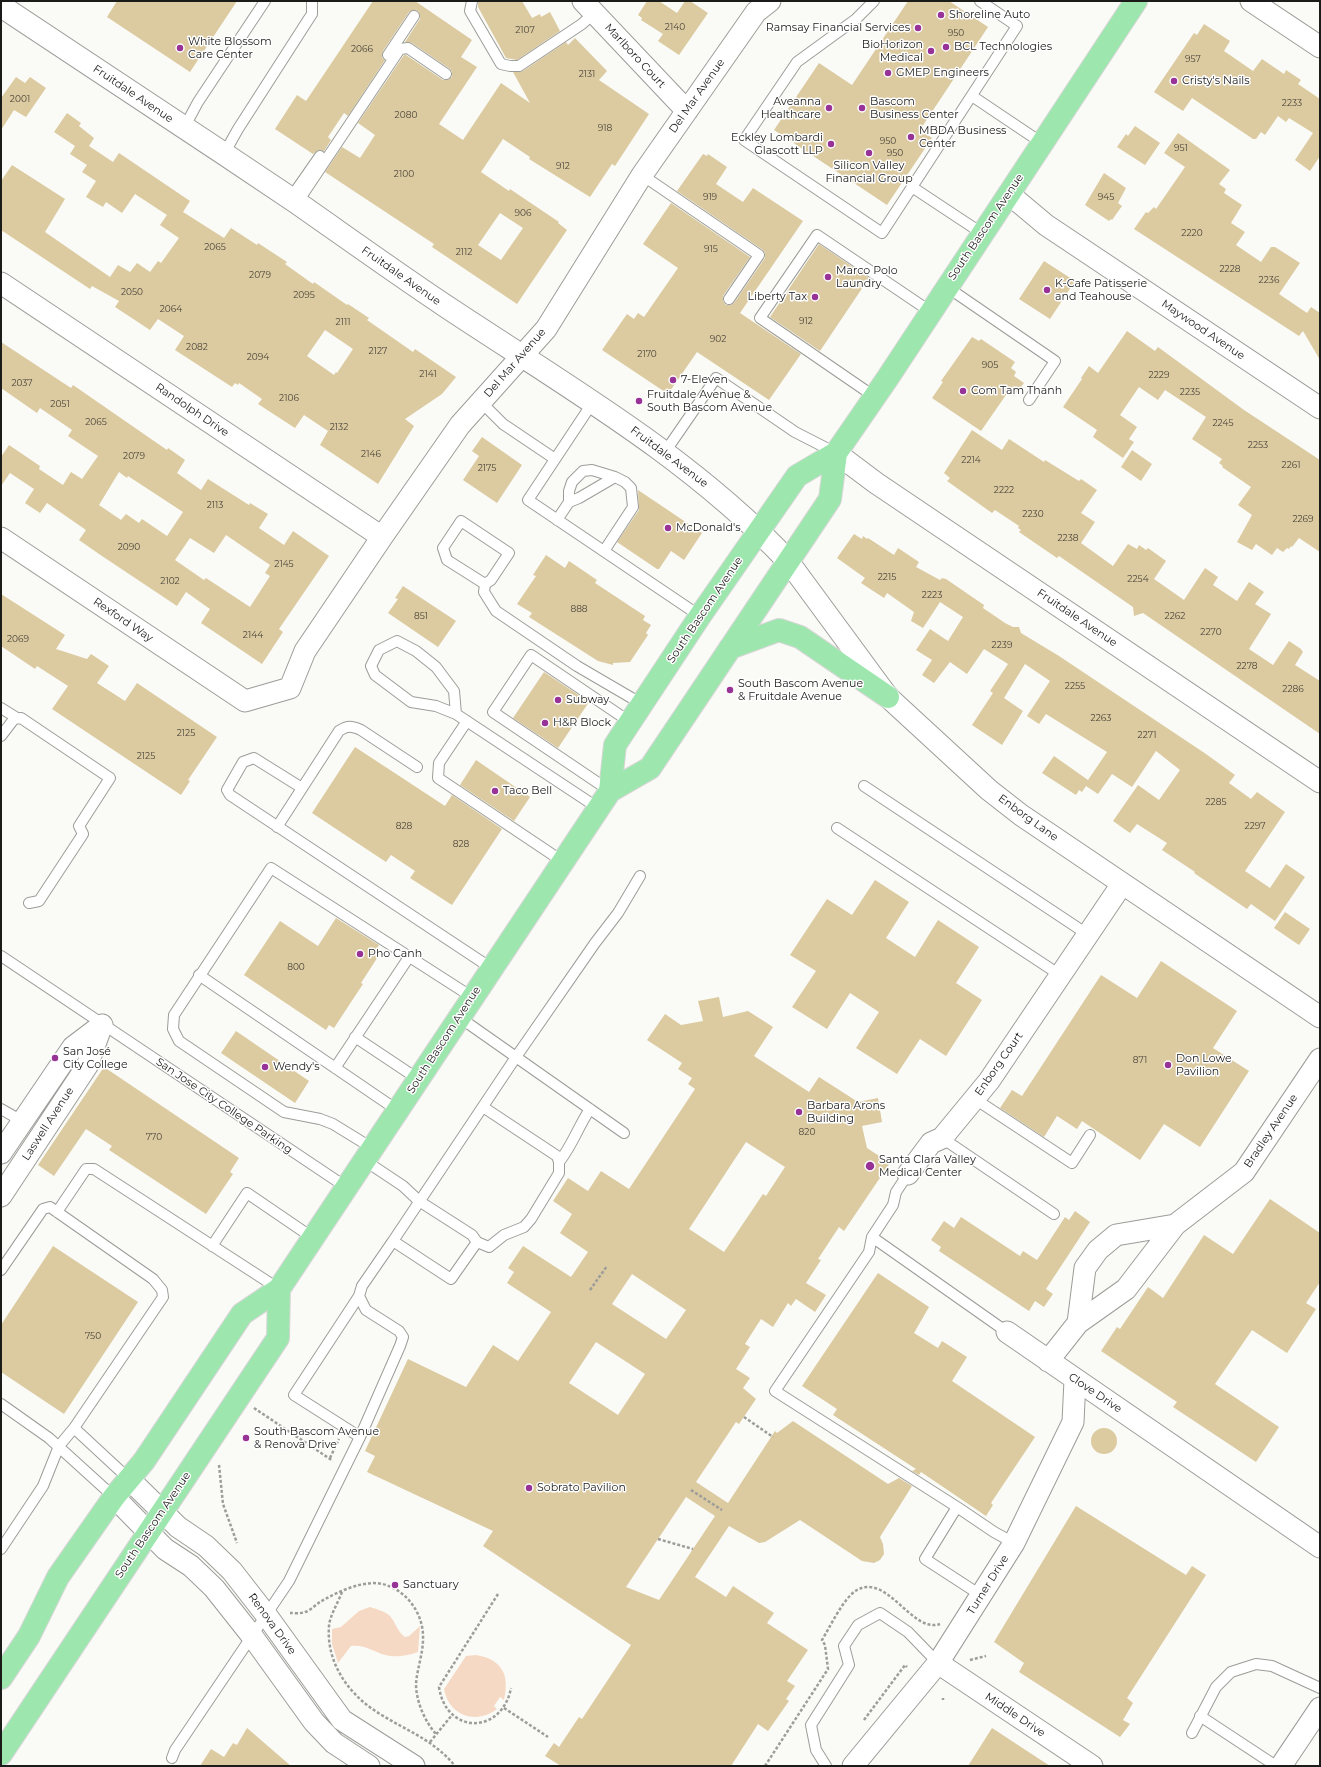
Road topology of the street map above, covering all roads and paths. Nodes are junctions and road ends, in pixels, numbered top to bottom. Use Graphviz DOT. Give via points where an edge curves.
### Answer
graph roads {
  1 [pos="265,1"];
  2 [pos="312,1"];
  3 [pos="472,1"];
  4 [pos="770,1"];
  5 [pos="874,1"];
  6 [pos="980,1"];
  7 [pos="1136,1"];
  8 [pos="1251,1"];
  9 [pos="1,6"];
  10 [pos="589,7"];
  11 [pos="414,16"];
  12 [pos="1320,48"];
  13 [pos="446,74"];
  14 [pos="972,96"];
  15 [pos="687,111"];
  16 [pos="184,128"];
  17 [pos="1042,143"];
  18 [pos="224,154"];
  19 [pos="642,175"];
  20 [pos="912,187"];
  21 [pos="1009,194"];
  22 [pos="294,201"];
  23 [pos="983,234"];
  24 [pos="1,283"];
  25 [pos="947,287"];
  26 [pos="729,298"];
  27 [pos="931,312"];
  28 [pos="521,356"];
  29 [pos="875,396"];
  30 [pos="1029,400"];
  31 [pos="480,402"];
  32 [pos="593,402"];
  33 [pos="1320,408"];
  34 [pos="665,452"];
  35 [pos="836,453"];
  36 [pos="556,459"];
  37 [pos="615,477"];
  38 [pos="569,502"];
  39 [pos="557,520"];
  40 [pos="760,531"];
  41 [pos="382,537"];
  42 [pos="1,538"];
  43 [pos="604,551"];
  44 [pos="788,561"];
  45 [pos="485,584"];
  46 [pos="700,616"];
  47 [pos="730,648"];
  48 [pos="888,697"];
  49 [pos="245,701"];
  50 [pos="1,708"];
  51 [pos="636,713"];
  52 [pos="456,714"];
  53 [pos="17,718"];
  54 [pos="467,721"];
  55 [pos="1,736"];
  56 [pos="417,767"];
  57 [pos="1320,782"];
  58 [pos="864,786"];
  59 [pos="302,788"];
  60 [pos="610,791"];
  61 [pos="598,808"];
  62 [pos="277,827"];
  63 [pos="837,828"];
  64 [pos="562,862"];
  65 [pos="640,876"];
  66 [pos="1122,884"];
  67 [pos="29,903"];
  68 [pos="1087,934"];
  69 [pos="1,956"];
  70 [pos="409,957"];
  71 [pos="491,968"];
  72 [pos="199,975"];
  73 [pos="1060,975"];
  74 [pos="472,997"];
  75 [pos="459,1017"];
  76 [pos="1320,1017"];
  77 [pos="102,1025"];
  78 [pos="355,1037"];
  79 [pos="516,1057"];
  80 [pos="1320,1059"];
  81 [pos="335,1068"];
  82 [pos="418,1079"];
  83 [pos="975,1099"];
  84 [pos="483,1107"];
  85 [pos="1,1109"];
  86 [pos="590,1109"];
  87 [pos="397,1110"];
  88 [pos="22,1121"];
  89 [pos="624,1133"];
  90 [pos="1090,1135"];
  91 [pos="942,1138"];
  92 [pos="1,1153"];
  93 [pos="368,1154"];
  94 [pos="560,1162"];
  95 [pos="908,1174"];
  96 [pos="346,1187"];
  97 [pos="1,1196"];
  98 [pos="419,1201"];
  99 [pos="57,1212"];
  100 [pos="1054,1214"];
  101 [pos="1176,1225"];
  102 [pos="872,1237"];
  103 [pos="313,1238"];
  104 [pos="393,1241"];
  105 [pos="477,1242"];
  106 [pos="212,1246"];
  107 [pos="606,1266"];
  108 [pos="1,1270"];
  109 [pos="279,1289"];
  110 [pos="590,1290"];
  111 [pos="359,1296"];
  112 [pos="1078,1323"];
  113 [pos="1007,1332"];
  114 [pos="1048,1361"];
  115 [pos="1075,1380"];
  116 [pos="1,1404"];
  117 [pos="254,1408"];
  118 [pos="744,1418"];
  119 [pos="74,1428"];
  120 [pos="341,1434"];
  121 [pos="360,1437"];
  122 [pos="773,1437"];
  123 [pos="59,1446"];
  124 [pos="330,1458"];
  125 [pos="335,1462"];
  126 [pos="219,1465"];
  127 [pos="129,1479"];
  128 [pos="691,1490"];
  129 [pos="114,1497"];
  130 [pos="957,1507"];
  131 [pos="722,1510"];
  132 [pos="162,1512"];
  133 [pos="148,1533"];
  134 [pos="658,1539"];
  135 [pos="237,1543"];
  136 [pos="1014,1543"];
  137 [pos="1320,1547"];
  138 [pos="1,1549"];
  139 [pos="693,1549"];
  140 [pos="342,1592"];
  141 [pos="498,1594"];
  142 [pos="982,1596"];
  143 [pos="290,1613"];
  144 [pos="267,1616"];
  145 [pos="252,1636"];
  146 [pos="986,1656"];
  147 [pos="969,1660"];
  148 [pos="938,1663"];
  149 [pos="907,1667"];
  150 [pos="1,1678"];
  151 [pos="511,1688"];
  152 [pos="1320,1688"];
  153 [pos="504,1708"];
  154 [pos="1320,1708"];
  155 [pos="452,1715"];
  156 [pos="1200,1716"];
  157 [pos="860,1725"];
  158 [pos="1192,1733"];
  159 [pos="436,1734"];
  160 [pos="548,1736"];
  161 [pos="430,1742"];
  162 [pos="1,1754"];
  163 [pos="172,1758"];
  164 [pos="369,1766"];
  165 [pos="414,1766"];
  166 [pos="455,1766"];
  167 [pos="826,1766"];
  168 [pos="853,1766"];
  169 [pos="1092,1766"];
  170 [pos="1276,1766"];
  171 [pos="1281,1766"];
  1 -- 16 [label="lane" via="198,102"];
  2 -- 18 [label="lane" via="312,14"];
  3 -- 10 [label="lane" via="470,11 501,64 510,66 519,66 582,24"];
  4 -- 15 [label="street, Del Mar Avenue" via="756,12"];
  5 -- 20 [label="lane" via="856,19 797,62 744,140 882,233"];
  6 -- 14 [label="lane" via="1017,26"];
  7 -- 17 [label="main road, South Bascom Avenue"];
  8 -- 12 [label="street"];
  9 -- 16 [label="street, Fruitdale Avenue"];
  10 -- 15 [label="street, Marlboro Court"];
  11 -- 22 [label="lane"];
  13 -- 22 [label="lane" via="408,48 400,49"];
  14 -- 17 [label="lane"];
  14 -- 20 [label="lane"];
  15 -- 19 [label="street, Del Mar Avenue"];
  16 -- 18 [label="street, Fruitdale Avenue"];
  17 -- 21 [label="main road, South Bascom Avenue"];
  18 -- 22 [label="street, Fruitdale Avenue"];
  19 -- 26 [label="lane" via="759,255"];
  19 -- 28 [label="street, Del Mar Avenue" via="546,329"];
  20 -- 23 [label="lane"];
  21 -- 23 [label="main road, South Bascom Avenue"];
  21 -- 33 [label="street, Maywood Avenue" via="1046,225"];
  22 -- 28 [label="street, Fruitdale Avenue"];
  23 -- 25 [label="main road, South Bascom Avenue"];
  24 -- 41 [label="street, Randolph Drive"];
  25 -- 27 [label="main road, South Bascom Avenue"];
  25 -- 30 [label="lane" via="1055,361"];
  27 -- 29 [label="main road, South Bascom Avenue"];
  27 -- 29 [label="lane" via="817,235 760,318"];
  28 -- 31 [label="street, Del Mar Avenue"];
  28 -- 32 [label="street, Fruitdale Avenue"];
  29 -- 35 [label="main road, South Bascom Avenue"];
  31 -- 36 [label="lane" via="503,424"];
  31 -- 41 [label="street, Del Mar Avenue" via="460,425"];
  32 -- 34 [label="street, Fruitdale Avenue"];
  32 -- 36 [label="lane"];
  34 -- 35 [label="lane" via="716,378 796,432"];
  34 -- 40 [label="street, Fruitdale Avenue"];
  35 -- 40 [label="main road, South Bascom Avenue" via="797,476"];
  35 -- 44 [label="main road, South Bascom Avenue" via="830,499"];
  35 -- 57 [label="street, Fruitdale Avenue" via="876,483"];
  36 -- 39 [label="lane" via="528,500"];
  37 -- 38 [label="lane"];
  37 -- 38 [label="lane" via="592,470 583,471 572,482"];
  37 -- 43 [label="lane" via="631,488 633,507"];
  38 -- 39 [label="lane"];
  39 -- 43 [label="lane"];
  40 -- 44 [label="street, Fruitdale Avenue"];
  40 -- 46 [label="main road, South Bascom Avenue"];
  41 -- 49 [label="street, Del Mar Avenue" via="305,651 290,688"];
  42 -- 49 [label="street, Rexford Way"];
  43 -- 46 [label="lane"];
  44 -- 47 [label="main road, South Bascom Avenue"];
  44 -- 48 [label="street, Enborg Lane"];
  45 -- 45 [label="lane" via="447,560 443,548 461,521 509,553 491,580"];
  45 -- 51 [label="lane" via="484,592 496,611 577,666"];
  46 -- 51 [label="main road, South Bascom Avenue"];
  47 -- 48 [label="main road" via="778,630 800,637"];
  47 -- 60 [label="main road, South Bascom Avenue" via="650,768"];
  48 -- 66 [label="street, Enborg Lane" via="989,790"];
  50 -- 53 [label="lane"];
  51 -- 60 [label="main road, South Bascom Avenue" via="615,745"];
  51 -- 60 [label="lane" via="530,656 493,712"];
  52 -- 52 [label="lane" via="436,706 411,702 375,675 371,666 379,650 397,641 416,651 436,667 454,691"];
  52 -- 54 [label="lane"];
  53 -- 55 [label="lane" via="9,723"];
  53 -- 67 [label="lane" via="21,718 110,778 78,826 84,834 39,901"];
  54 -- 61 [label="lane"];
  54 -- 64 [label="lane" via="439,763 438,778"];
  56 -- 59 [label="lane" via="351,726 339,731"];
  58 -- 68 [label="lane"];
  59 -- 62 [label="lane"];
  59 -- 62 [label="lane" via="254,758 243,762 227,790"];
  60 -- 61 [label="main road, South Bascom Avenue"];
  61 -- 64 [label="main road, South Bascom Avenue"];
  62 -- 71 [label="lane"];
  63 -- 73 [label="lane"];
  64 -- 71 [label="main road, South Bascom Avenue"];
  65 -- 79 [label="lane" via="618,913"];
  66 -- 68 [label="street, Enborg Court"];
  66 -- 76 [label="street, Enborg Lane"];
  68 -- 73 [label="street, Enborg Court"];
  69 -- 77 [label="lane, San Jose City College Parking"];
  70 -- 72 [label="lane" via="271,868"];
  70 -- 74 [label="lane"];
  70 -- 78 [label="lane"];
  71 -- 74 [label="main road, South Bascom Avenue"];
  72 -- 81 [label="lane"];
  72 -- 93 [label="lane" via="174,1015 173,1029 179,1041 284,1112 333,1124"];
  73 -- 83 [label="street, Enborg Court"];
  74 -- 75 [label="main road, South Bascom Avenue"];
  75 -- 79 [label="lane"];
  75 -- 82 [label="main road, South Bascom Avenue"];
  77 -- 88 [label="street, Laswell Avenue" via="73,1047"];
  77 -- 96 [label="lane, San Jose City College Parking"];
  77 -- 97 [label="street, Laswell Avenue" via="87,1066"];
  78 -- 81 [label="lane"];
  78 -- 82 [label="lane"];
  79 -- 84 [label="lane"];
  79 -- 86 [label="lane"];
  80 -- 101 [label="street, Bradley Avenue" via="1244,1172"];
  81 -- 87 [label="lane"];
  82 -- 87 [label="main road, South Bascom Avenue"];
  83 -- 90 [label="lane" via="1072,1163"];
  83 -- 91 [label="street, Enborg Court"];
  84 -- 94 [label="lane" via="557,1156"];
  84 -- 98 [label="lane"];
  85 -- 88 [label="lane"];
  86 -- 89 [label="lane"];
  86 -- 94 [label="lane" via="576,1130 570,1149"];
  87 -- 93 [label="main road, South Bascom Avenue"];
  88 -- 92 [label="street, Laswell Avenue"];
  91 -- 95 [label="street, Enborg Court" via="931,1143"];
  91 -- 100 [label="lane"];
  93 -- 96 [label="main road, South Bascom Avenue"];
  93 -- 98 [label="lane"];
  94 -- 105 [label="lane" via="559,1173 524,1227 504,1235 489,1247"];
  95 -- 102 [label="lane, Enborg Court" via="896,1192 893,1205"];
  96 -- 103 [label="main road, South Bascom Avenue"];
  98 -- 104 [label="lane"];
  98 -- 105 [label="lane" via="472,1235"];
  99 -- 106 [label="lane" via="78,1178 86,1170 94,1169"];
  99 -- 108 [label="lane" via="50,1207 43,1209"];
  99 -- 119 [label="lane" via="152,1279 162,1290 163,1297"];
  101 -- 112 [label="street, Bradley Avenue" via="1126,1289"];
  101 -- 112 [label="street, Bradley Avenue" via="1116,1235 1098,1250 1085,1268"];
  102 -- 113 [label="lane, Clove Drive"];
  102 -- 130 [label="lane, Enborg Court" via="869,1252 775,1391"];
  103 -- 106 [label="lane" via="247,1193"];
  103 -- 109 [label="main road, South Bascom Avenue"];
  104 -- 105 [label="lane" via="451,1279"];
  104 -- 111 [label="lane" via="362,1286"];
  106 -- 109 [label="lane"];
  107 -- 110 [label="path"];
  109 -- 127 [label="main road, South Bascom Avenue" via="242,1314 144,1461"];
  109 -- 132 [label="main road, South Bascom Avenue" via="278,1338"];
  111 -- 121 [label="lane" via="366,1310 399,1331 403,1337"];
  111 -- 121 [label="lane" via="294,1394"];
  112 -- 114 [label="street, Bradley Avenue"];
  113 -- 114 [label="street, Clove Drive"];
  114 -- 115 [label="street, Clove Drive"];
  115 -- 136 [label="street, Turner Drive" via="1073,1422"];
  115 -- 137 [label="street, Clove Drive"];
  116 -- 123 [label="lane"];
  117 -- 124 [label="path"];
  118 -- 122 [label="path"];
  119 -- 123 [label="lane"];
  119 -- 127 [label="lane"];
  120 -- 124 [label="path"];
  121 -- 144 [label="lane" via="289,1581"];
  123 -- 129 [label="lane"];
  123 -- 138 [label="lane" via="43,1486"];
  124 -- 125 [label="path"];
  126 -- 135 [label="path" via="223,1504"];
  127 -- 129 [label="main road, South Bascom Avenue"];
  127 -- 132 [label="street, Renova Drive"];
  128 -- 131 [label="path"];
  129 -- 133 [label="street, Renova Drive"];
  129 -- 150 [label="main road, South Bascom Avenue" via="58,1578 29,1636"];
  130 -- 136 [label="lane"];
  130 -- 142 [label="lane" via="925,1559"];
  132 -- 133 [label="main road, South Bascom Avenue"];
  132 -- 144 [label="street, Renova Drive" via="178,1528 206,1546 232,1571"];
  133 -- 145 [label="street, Renova Drive" via="214,1588"];
  133 -- 162 [label="main road, South Bascom Avenue"];
  134 -- 139 [label="path"];
  136 -- 142 [label="street, Turner Drive"];
  140 -- 143 [label="path" via="305,1612"];
  140 -- 159 [label="path" via="372,1582 386,1584 399,1590 411,1601 423,1632 416,1685 419,1705"];
  140 -- 161 [label="path" via="329,1625 333,1660 341,1676 349,1689 365,1705"];
  141 -- 155 [label="path" via="439,1687 441,1699"];
  142 -- 148 [label="street, Turner Drive"];
  144 -- 145 [label="lane"];
  144 -- 165 [label="street, Renova Drive" via="342,1720"];
  145 -- 163 [label="lane"];
  145 -- 164 [label="street, Renova Drive" via="314,1722 334,1743"];
  146 -- 147 [label="path"];
  148 -- 167 [label="lane" via="908,1632 880,1613 858,1625 844,1646 849,1665 811,1725 816,1750"];
  148 -- 168 [label="street, Turner Drive"];
  148 -- 169 [label="street, Middle Drive"];
  149 -- 157 [label="path" via="905,1665"];
  151 -- 153 [label="path"];
  152 -- 156 [label="lane" via="1272,1666 1256,1664 1231,1672 1216,1687"];
  153 -- 155 [label="path" via="497,1715 480,1722 465,1721"];
  153 -- 160 [label="path"];
  154 -- 171 [label="street"];
  155 -- 159 [label="path"];
  156 -- 158 [label="lane"];
  156 -- 170 [label="lane"];
  159 -- 161 [label="path"];
  161 -- 166 [label="path"];
}
